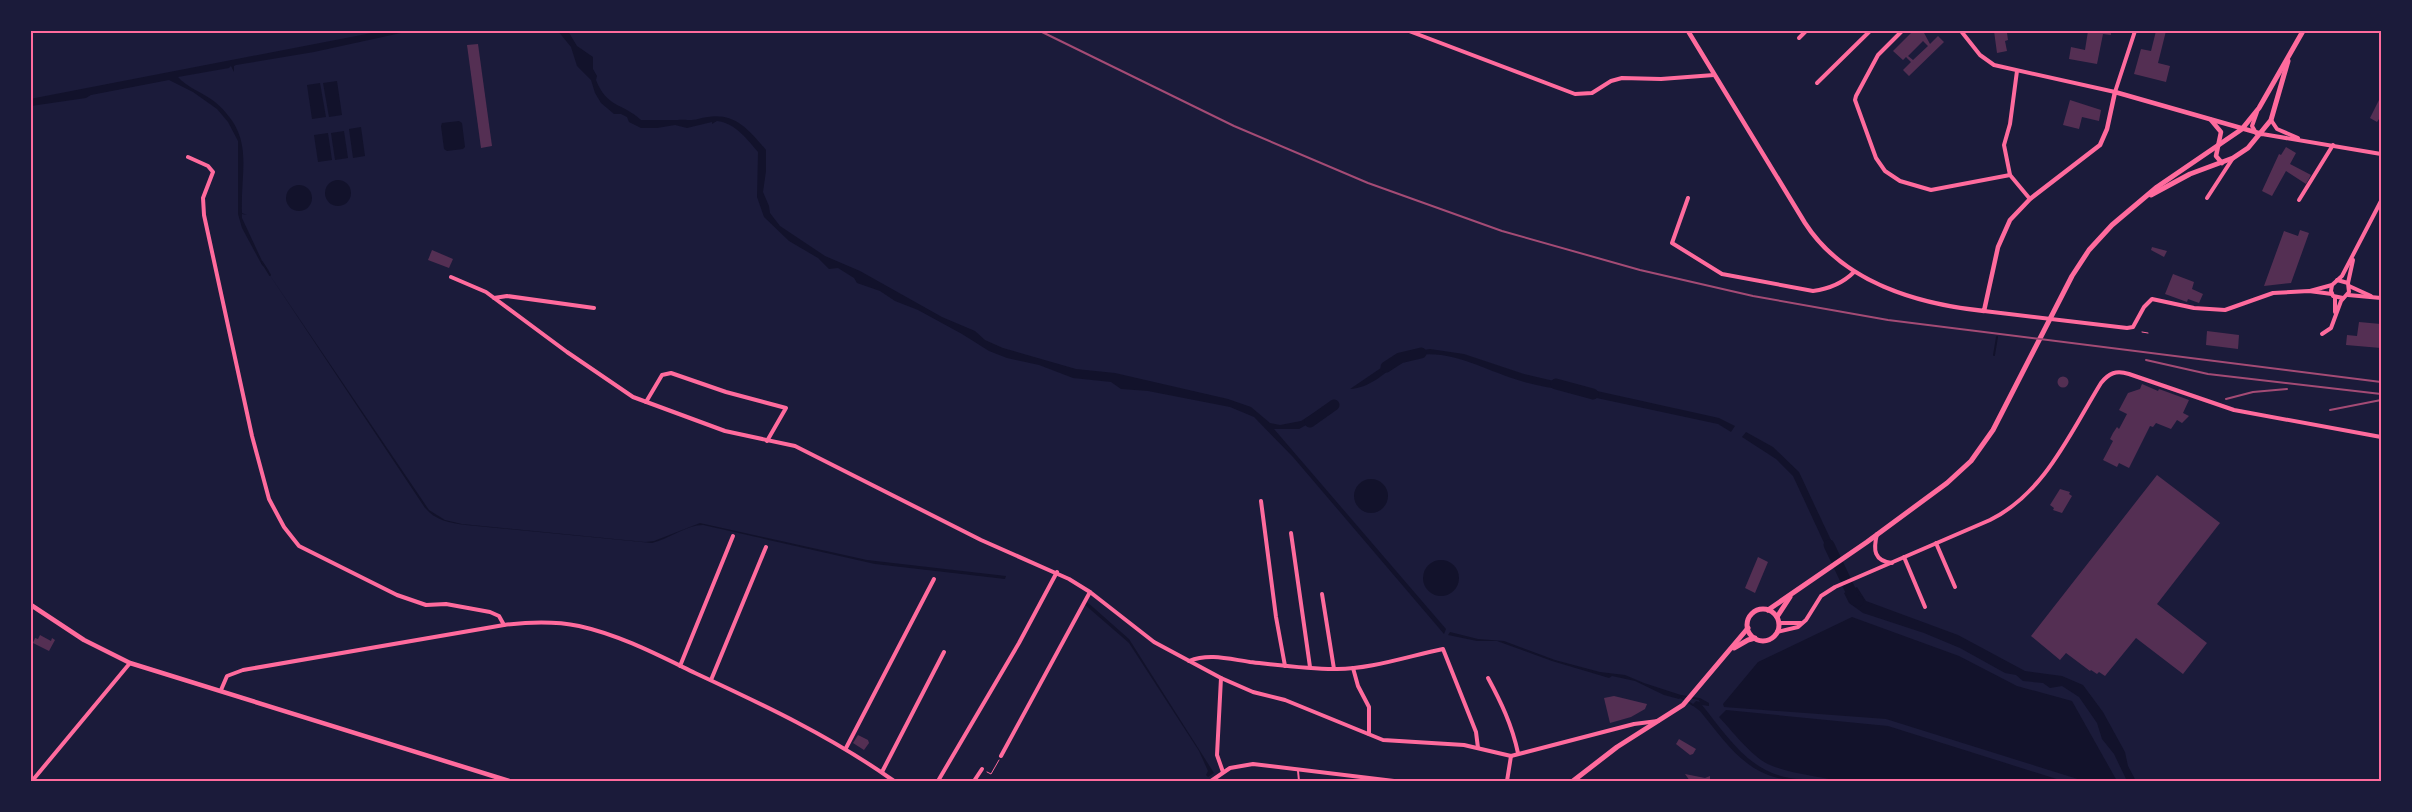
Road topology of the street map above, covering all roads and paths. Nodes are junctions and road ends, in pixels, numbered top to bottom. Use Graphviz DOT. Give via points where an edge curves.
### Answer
graph roads {
  1 [pos="1410,31"];
  2 [pos="1688,31"];
  3 [pos="1806,31"];
  4 [pos="1870,31"];
  5 [pos="1902,31"];
  6 [pos="1961,31"];
  7 [pos="2135,31"];
  8 [pos="2303,31"];
  9 [pos="1799,38"];
  10 [pos="2290,54"];
  11 [pos="2017,71"];
  12 [pos="1714,75"];
  13 [pos="1817,83"];
  14 [pos="2115,92"];
  15 [pos="2259,108"];
  16 [pos="2210,119"];
  17 [pos="2271,120"];
  18 [pos="2242,129"];
  19 [pos="2259,134"];
  20 [pos="2302,140"];
  21 [pos="2334,145"];
  22 [pos="2217,147"];
  23 [pos="2381,154"];
  24 [pos="188,157"];
  25 [pos="2233,158"];
  26 [pos="2222,163"];
  27 [pos="2010,175"];
  28 [pos="1688,198"];
  29 [pos="2143,198"];
  30 [pos="2207,198"];
  31 [pos="2030,199"];
  32 [pos="2299,200"];
  33 [pos="2381,201"];
  34 [pos="2354,255"];
  35 [pos="1854,272"];
  36 [pos="451,276"];
  37 [pos="2337,280"];
  38 [pos="2332,285"];
  39 [pos="2349,285"];
  40 [pos="2309,291"];
  41 [pos="2348,295"];
  42 [pos="2333,296"];
  43 [pos="2371,296"];
  44 [pos="494,298"];
  45 [pos="2343,298"];
  46 [pos="2381,298"];
  47 [pos="594,308"];
  48 [pos="1984,312"];
  49 [pos="2335,316"];
  50 [pos="2142,332"];
  51 [pos="2148,333"];
  52 [pos="2322,334"];
  53 [pos="646,402"];
  54 [pos="2381,437"];
  55 [pos="768,441"];
  56 [pos="1261,501"];
  57 [pos="1292,533"];
  58 [pos="1877,534"];
  59 [pos="733,536"];
  60 [pos="1936,543"];
  61 [pos="766,547"];
  62 [pos="1904,557"];
  63 [pos="1892,562"];
  64 [pos="1057,572"];
  65 [pos="934,579"];
  66 [pos="1955,587"];
  67 [pos="1090,592"];
  68 [pos="1322,594"];
  69 [pos="1791,596"];
  70 [pos="31,604"];
  71 [pos="1925,607"];
  72 [pos="1768,610"];
  73 [pos="1778,620"];
  74 [pos="1803,623"];
  75 [pos="504,626"];
  76 [pos="1748,628"];
  77 [pos="1777,632"];
  78 [pos="1755,638"];
  79 [pos="944,652"];
  80 [pos="1728,652"];
  81 [pos="1189,660"];
  82 [pos="130,663"];
  83 [pos="680,666"];
  84 [pos="1285,666"];
  85 [pos="1310,667"];
  86 [pos="1353,668"];
  87 [pos="1334,669"];
  88 [pos="1221,678"];
  89 [pos="1488,678"];
  90 [pos="711,680"];
  91 [pos="221,690"];
  92 [pos="1659,721"];
  93 [pos="1369,734"];
  94 [pos="846,748"];
  95 [pos="1478,748"];
  96 [pos="1518,753"];
  97 [pos="1001,756"];
  98 [pos="1511,756"];
  99 [pos="982,769"];
  100 [pos="1298,769"];
  101 [pos="882,772"];
  102 [pos="1223,772"];
  103 [pos="32,781"];
  104 [pos="509,781"];
  105 [pos="894,781"];
  106 [pos="938,781"];
  107 [pos="974,781"];
  108 [pos="1211,781"];
  109 [pos="1299,781"];
  110 [pos="1390,781"];
  111 [pos="1394,781"];
  112 [pos="1507,781"];
  113 [pos="1573,781"];
  1 -- 12 [label="street" via="1575,94 1592,93 1610,81 1622,78"];
  2 -- 12 [label="street"];
  3 -- 9 [label="street"];
  4 -- 13 [label="street"];
  5 -- 27 [label="street" via="1878,55 1855,100 1880,166 1893,178 1931,190"];
  6 -- 11 [label="street" via="1988,62"];
  7 -- 14 [label="street"];
  8 -- 10 [label="main road"];
  10 -- 15 [label="main road"];
  10 -- 17 [label="main road"];
  11 -- 14 [label="street"];
  11 -- 27 [label="street" via="2004,145"];
  12 -- 35 [label="street" via="1813,236"];
  14 -- 16 [label="street"];
  14 -- 31 [label="street" via="2100,145"];
  15 -- 18 [label="main road"];
  15 -- 19 [label="street" via="2252,126"];
  16 -- 18 [label="street"];
  16 -- 22 [label="street" via="2221,132"];
  17 -- 19 [label="main road"];
  17 -- 20 [label="street" via="2277,129"];
  18 -- 19 [label="street"];
  18 -- 22 [label="main road"];
  19 -- 20 [label="street"];
  19 -- 25 [label="main road" via="2248,148"];
  20 -- 21 [label="street"];
  21 -- 23 [label="street"];
  21 -- 32 [label="street"];
  22 -- 26 [label="street" via="2216,158"];
  22 -- 29 [label="main road"];
  24 -- 75 [label="street" via="208,166 213,172 203,198 204,215 252,436 269,499 284,526 299,546 397,594 426,605 446,604 490,612 498,616"];
  25 -- 26 [label="main road"];
  25 -- 30 [label="street"];
  26 -- 29 [label="main road" via="2190,174"];
  27 -- 31 [label="street"];
  28 -- 35 [label="street" via="1672,243 1722,274 1813,291 1846,280"];
  29 -- 58 [label="main road" via="2096,242 2080,263 2000,419 1978,453 1947,483"];
  31 -- 48 [label="street" via="2010,220 1998,247"];
  33 -- 34 [label="street"];
  34 -- 37 [label="street"];
  34 -- 39 [label="street"];
  35 -- 48 [label="street" via="1918,300"];
  36 -- 44 [label="street"];
  37 -- 38 [label="street"];
  37 -- 39 [label="street"];
  38 -- 40 [label="street"];
  38 -- 42 [label="street"];
  39 -- 41 [label="street"];
  39 -- 43 [label="street"];
  40 -- 42 [label="street"];
  40 -- 48 [label="street" via="2274,293 2232,309 2217,310 2152,299 2133,327"];
  41 -- 43 [label="street"];
  41 -- 45 [label="street"];
  42 -- 45 [label="street"];
  42 -- 49 [label="street"];
  43 -- 46 [label="street"];
  44 -- 47 [label="street" via="507,296"];
  44 -- 53 [label="street" via="567,352"];
  45 -- 49 [label="street"];
  49 -- 52 [label="street" via="2331,328"];
  50 -- 51 [label="path"];
  53 -- 55 [label="street" via="714,428"];
  53 -- 55 [label="street" via="662,376 671,373 786,408"];
  54 -- 60 [label="street" via="2234,410 2129,374 2110,373 2100,383 2043,477 2021,501 2002,514"];
  55 -- 64 [label="street" via="795,446 981,540"];
  56 -- 84 [label="street"];
  57 -- 85 [label="street"];
  58 -- 63 [label="street" via="1875,554 1882,561"];
  58 -- 69 [label="main road"];
  59 -- 83 [label="street"];
  60 -- 62 [label="street"];
  60 -- 66 [label="street"];
  61 -- 90 [label="street"];
  62 -- 63 [label="street"];
  62 -- 71 [label="street"];
  63 -- 74 [label="street" via="1821,596"];
  64 -- 67 [label="street"];
  64 -- 106 [label="street"];
  65 -- 94 [label="street"];
  67 -- 81 [label="street" via="1154,642"];
  67 -- 97 [label="street"];
  68 -- 87 [label="street"];
  69 -- 72 [label="main road"];
  69 -- 73 [label="main road"];
  70 -- 82 [label="street" via="91,644"];
  72 -- 73 [label="main road"];
  72 -- 76 [label="main road" via="1752,614"];
  73 -- 74 [label="street" via="1790,624"];
  73 -- 77 [label="main road"];
  74 -- 77 [label="street"];
  75 -- 83 [label="street" via="543,623 585,628 610,635"];
  75 -- 91 [label="street" via="243,670 227,676"];
  76 -- 78 [label="main road"];
  76 -- 80 [label="main road"];
  77 -- 78 [label="main road" via="1765,641"];
  78 -- 80 [label="main road"];
  79 -- 101 [label="street"];
  80 -- 92 [label="main road" via="1694,694"];
  81 -- 84 [label="street" via="1204,656 1221,657"];
  81 -- 88 [label="street"];
  82 -- 91 [label="street"];
  82 -- 103 [label="street"];
  83 -- 90 [label="street"];
  84 -- 85 [label="street"];
  85 -- 87 [label="street"];
  86 -- 87 [label="street"];
  86 -- 93 [label="street" via="1369,706"];
  86 -- 95 [label="street" via="1443,649 1476,732"];
  88 -- 93 [label="street"];
  88 -- 102 [label="street" via="1217,755"];
  89 -- 96 [label="street" via="1503,705"];
  90 -- 94 [label="street"];
  91 -- 104 [label="street"];
  92 -- 96 [label="street" via="1634,724"];
  92 -- 113 [label="main road" via="1610,752"];
  93 -- 95 [label="street" via="1393,741"];
  94 -- 101 [label="street"];
  95 -- 98 [label="street"];
  96 -- 98 [label="street"];
  97 -- 99 [label="path" via="992,774"];
  98 -- 112 [label="street"];
  99 -- 107 [label="street"];
  100 -- 102 [label="street" via="1253,764"];
  100 -- 109 [label="lane"];
  100 -- 110 [label="street"];
  101 -- 105 [label="street"];
  102 -- 108 [label="street"];
  110 -- 111 [label="street"];
}
